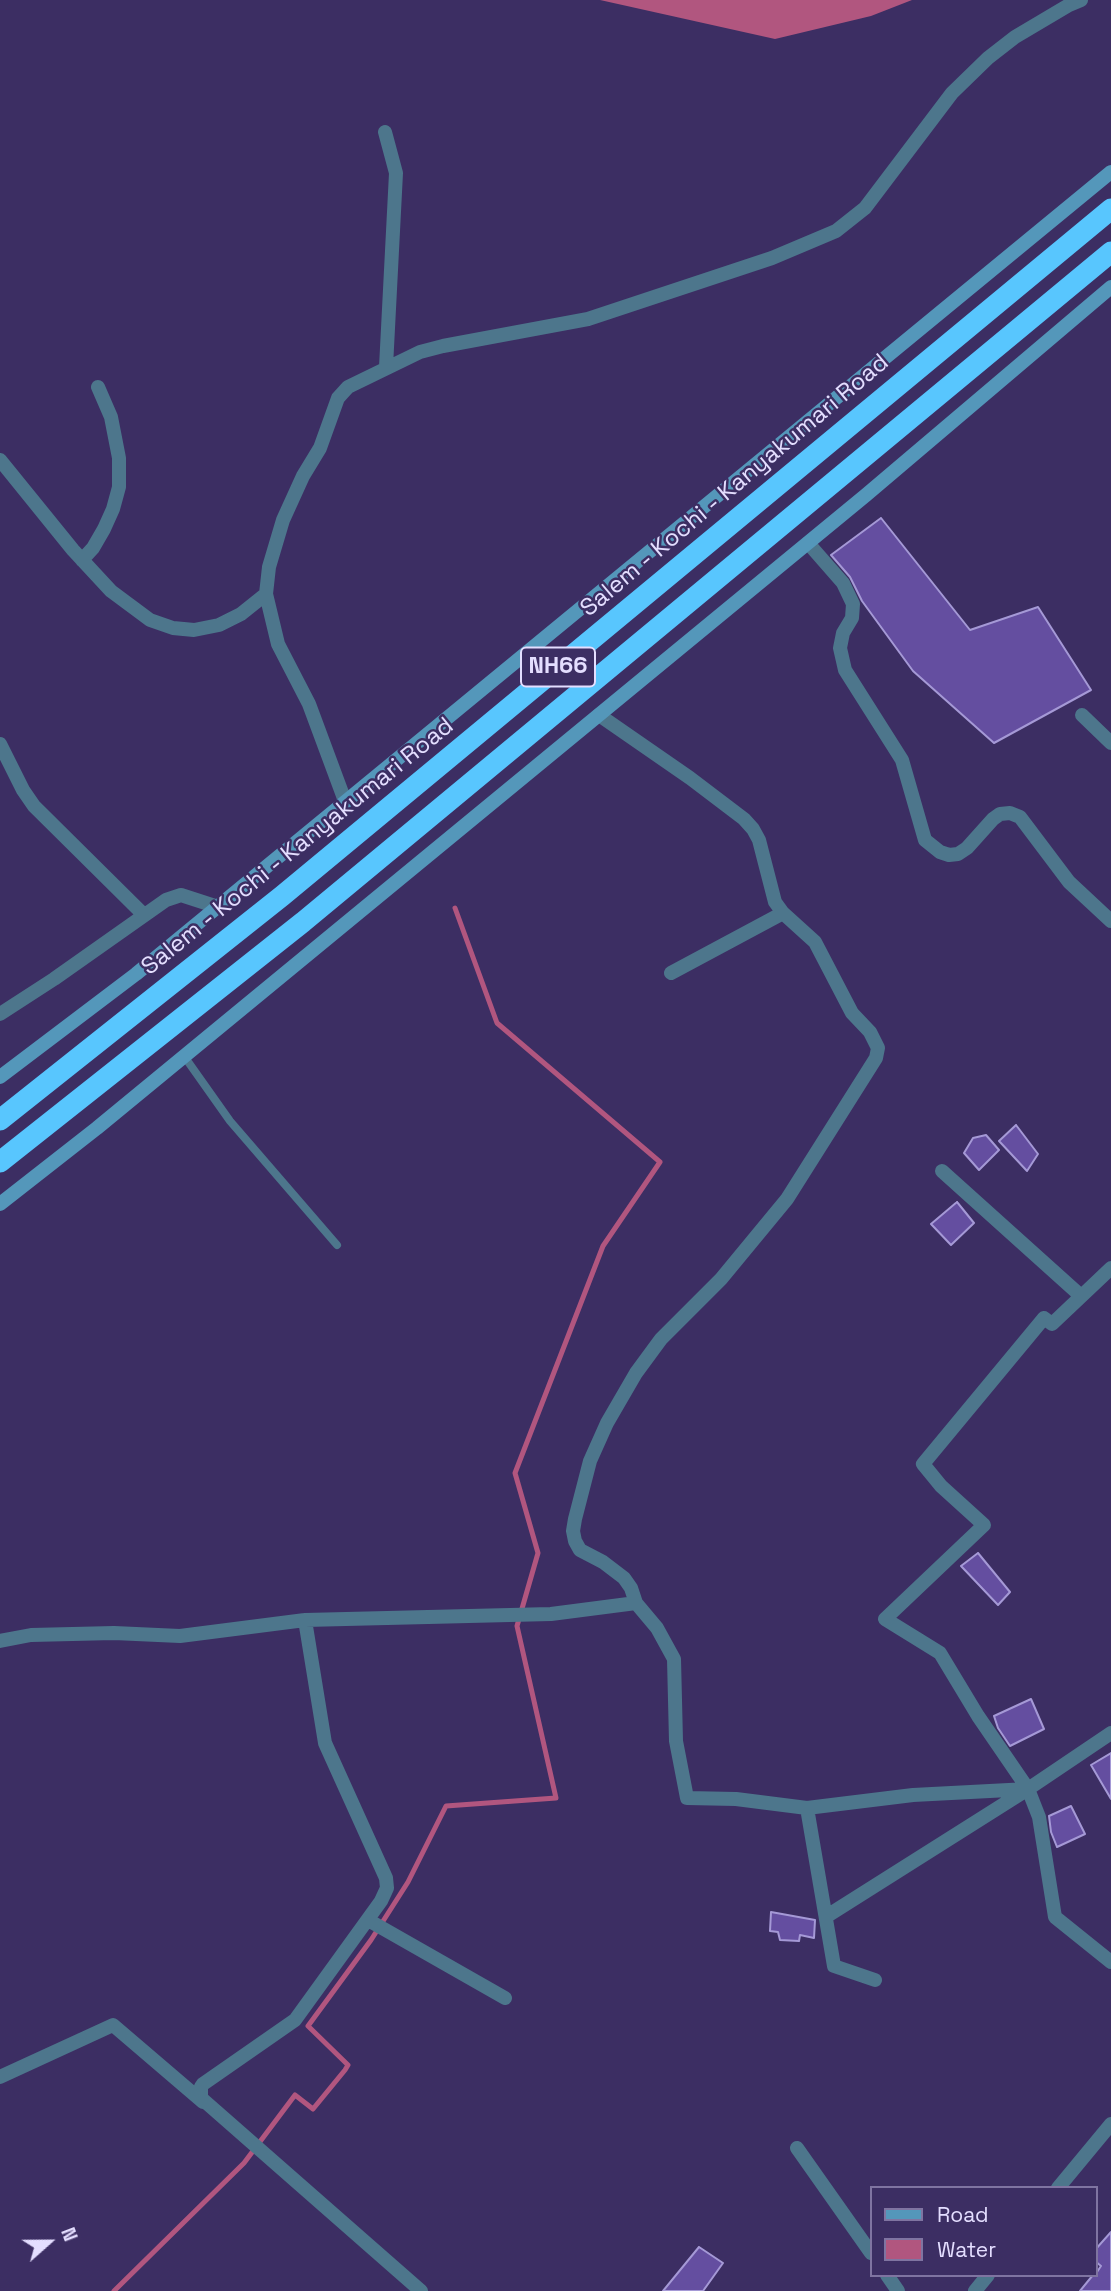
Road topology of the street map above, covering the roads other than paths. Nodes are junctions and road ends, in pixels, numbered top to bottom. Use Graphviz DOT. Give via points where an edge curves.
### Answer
graph roads {
  1 [pos="1081,0"];
  2 [pos="385,132"];
  3 [pos="1111,172"];
  4 [pos="1111,209"];
  5 [pos="1111,252"];
  6 [pos="1111,287"];
  7 [pos="387,367"];
  8 [pos="98,387"];
  9 [pos="0,460"];
  10 [pos="808,543"];
  11 [pos="82,560"];
  12 [pos="266,594"];
  13 [pos="599,715"];
  14 [pos="1082,715"];
  15 [pos="1111,743"];
  16 [pos="0,744"];
  17 [pos="345,801"];
  18 [pos="218,907"];
  19 [pos="783,913"];
  20 [pos="144,915"];
  21 [pos="1111,921"];
  22 [pos="671,973"];
  23 [pos="0,1014"];
  24 [pos="184,1056"];
  25 [pos="0,1077"];
  26 [pos="0,1120"];
  27 [pos="0,1162"];
  28 [pos="942,1171"];
  29 [pos="0,1204"];
  30 [pos="337,1245"];
  31 [pos="1111,1268"];
  32 [pos="1081,1296"];
  33 [pos="636,1603"];
  34 [pos="305,1620"];
  35 [pos="0,1641"];
  36 [pos="1111,1733"];
  37 [pos="1028,1789"];
  38 [pos="807,1808"];
  39 [pos="827,1916"];
  40 [pos="368,1920"];
  41 [pos="1111,1962"];
  42 [pos="874,1980"];
  43 [pos="505,1998"];
  44 [pos="0,2077"];
  45 [pos="202,2102"];
  46 [pos="1111,2124"];
  47 [pos="797,2148"];
  48 [pos="1060,2186"];
  49 [pos="870,2252"];
  50 [pos="986,2277"];
  51 [pos="421,2291"];
  52 [pos="975,2291"];
  1 -- 7 [label="street" via="1015,37 988,58 952,93 865,208 836,231 772,258 588,319 443,346"];
  2 -- 7 [label="street" via="396,173"];
  3 -- 17 [label="street"];
  4 -- 26 [label="highway, Salem - Kochi - Kanyakumari Road / NH66" via="282,896"];
  5 -- 27 [label="highway, NH66" via="303,922"];
  6 -- 10 [label="street"];
  7 -- 12 [label="street" via="348,387 338,398 320,448 283,520"];
  8 -- 11 [label="street" via="111,417 119,487 103,529"];
  9 -- 11 [label="street"];
  10 -- 13 [label="street"];
  10 -- 21 [label="street" via="843,583 853,604 840,648 845,670 902,760 925,840 940,852 958,854 1000,814 1020,817 1069,882"];
  11 -- 12 [label="street" via="150,620 173,628 219,625"];
  12 -- 17 [label="street" via="278,645 309,704"];
  13 -- 19 [label="street" via="744,819 759,840 770,887"];
  13 -- 24 [label="street"];
  14 -- 15 [label="street"];
  16 -- 20 [label="street" via="34,806"];
  17 -- 18 [label="street"];
  18 -- 20 [label="street" via="181,895"];
  18 -- 25 [label="street"];
  19 -- 22 [label="street"];
  19 -- 33 [label="street" via="815,942 852,1013 875,1040 876,1058 788,1199 721,1279 661,1339 607,1423 587,1474 573,1531 580,1550 624,1578"];
  20 -- 23 [label="street"];
  24 -- 29 [label="street"];
  24 -- 30 [label="lane" via="230,1121"];
  28 -- 32 [label="street"];
  31 -- 32 [label="street"];
  32 -- 37 [label="street" via="1052,1324 1044,1318 923,1464 984,1525 885,1619 940,1653"];
  33 -- 34 [label="street" via="551,1614"];
  33 -- 38 [label="street" via="674,1659 676,1741 687,1798"];
  34 -- 35 [label="street" via="180,1636 32,1635"];
  34 -- 40 [label="street" via="325,1743 387,1881 384,1896"];
  36 -- 37 [label="street"];
  37 -- 38 [label="street" via="913,1795"];
  37 -- 39 [label="street"];
  37 -- 41 [label="street" via="1039,1817 1055,1917"];
  38 -- 39 [label="street"];
  39 -- 42 [label="street" via="834,1966"];
  40 -- 43 [label="street"];
  40 -- 45 [label="street" via="295,2020 203,2084"];
  44 -- 45 [label="street" via="113,2025"];
  45 -- 51 [label="street"];
  46 -- 48 [label="street"];
  47 -- 49 [label="street"];
  50 -- 52 [label="street"];
}
